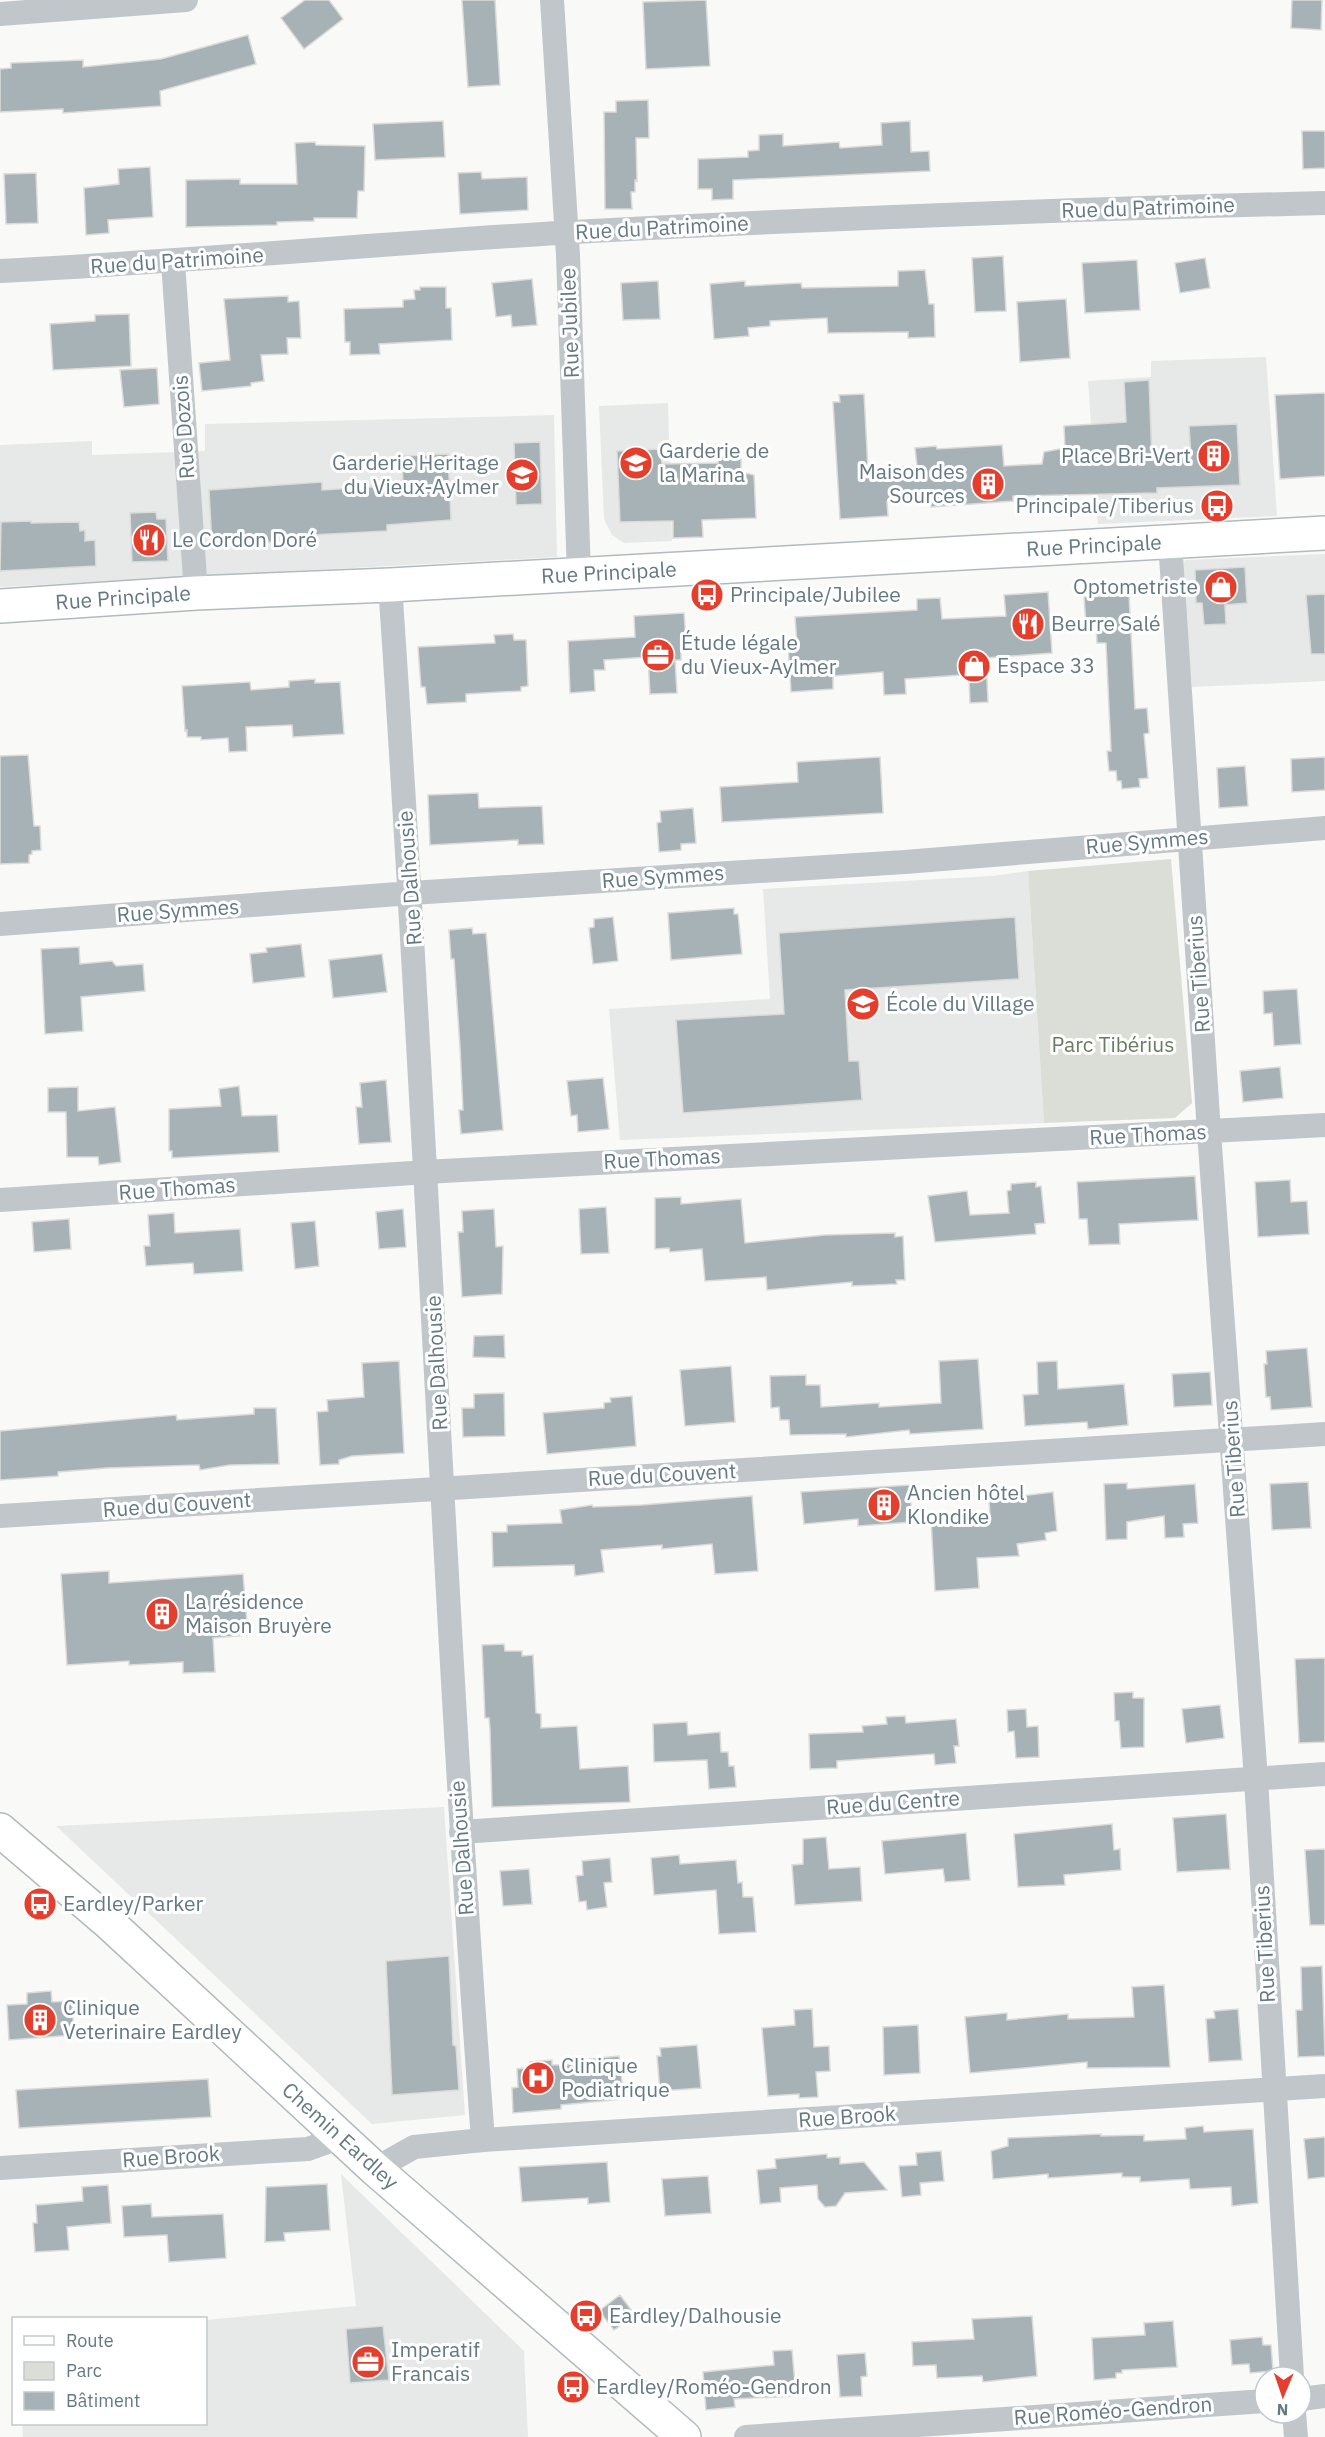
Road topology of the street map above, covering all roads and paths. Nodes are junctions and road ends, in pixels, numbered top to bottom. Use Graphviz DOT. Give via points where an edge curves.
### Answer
graph roads {
  1 [pos="186,0"];
  2 [pos="552,0"];
  3 [pos="0,14"];
  4 [pos="1325,203"];
  5 [pos="566,233"];
  6 [pos="173,262"];
  7 [pos="0,271"];
  8 [pos="1325,533"];
  9 [pos="1170,541"];
  10 [pos="579,575"];
  11 [pos="390,585"];
  12 [pos="196,593"];
  13 [pos="0,606"];
  14 [pos="1325,828"];
  15 [pos="1190,838"];
  16 [pos="411,893"];
  17 [pos="0,924"];
  18 [pos="1325,1125"];
  19 [pos="1209,1132"];
  20 [pos="427,1172"];
  21 [pos="0,1200"];
  22 [pos="1325,1434"];
  23 [pos="1233,1440"];
  24 [pos="444,1488"];
  25 [pos="0,1516"];
  26 [pos="1325,1774"];
  27 [pos="1256,1779"];
  28 [pos="0,1830"];
  29 [pos="461,1832"];
  30 [pos="1325,2086"];
  31 [pos="1274,2089"];
  32 [pos="340,2137"];
  33 [pos="483,2140"];
  34 [pos="0,2168"];
  35 [pos="375,2169"];
  36 [pos="1291,2365"];
  37 [pos="1253,2402"];
  38 [pos="684,2437"];
  39 [pos="746,2437"];
  1 -- 3 [label="street"];
  2 -- 5 [label="street, Rue Jubilee"];
  4 -- 5 [label="street, Rue du Patrimoine"];
  5 -- 6 [label="street, Rue du Patrimoine"];
  5 -- 10 [label="street, Rue Jubilee"];
  6 -- 7 [label="street, Rue du Patrimoine"];
  6 -- 12 [label="street, Rue Dozois"];
  8 -- 9 [label="street, Rue Principale"];
  9 -- 10 [label="street, Rue Principale"];
  9 -- 15 [label="street, Rue Tiberius"];
  10 -- 11 [label="street, Rue Principale"];
  11 -- 12 [label="street, Rue Principale"];
  11 -- 16 [label="street, Rue Dalhousie"];
  12 -- 13 [label="street, Rue Principale"];
  14 -- 15 [label="street, Rue Symmes"];
  15 -- 16 [label="street, Rue Symmes" via="905,862"];
  15 -- 19 [label="street, Rue Tiberius"];
  16 -- 17 [label="street, Rue Symmes"];
  16 -- 20 [label="street, Rue Dalhousie"];
  18 -- 19 [label="street, Rue Thomas"];
  19 -- 20 [label="street, Rue Thomas"];
  19 -- 23 [label="street, Rue Tiberius"];
  20 -- 21 [label="street, Rue Thomas"];
  20 -- 24 [label="street, Rue Dalhousie"];
  22 -- 23 [label="street, Rue du Couvent"];
  23 -- 24 [label="street, Rue du Couvent"];
  23 -- 27 [label="street, Rue Tiberius"];
  24 -- 25 [label="street, Rue du Couvent"];
  24 -- 29 [label="street, Rue Dalhousie"];
  26 -- 27 [label="street, Rue du Centre"];
  27 -- 29 [label="street, Rue du Centre"];
  27 -- 31 [label="street, Rue Tiberius"];
  28 -- 32 [label="street, Chemin Eardley" via="108,1922"];
  29 -- 33 [label="street, Rue Dalhousie"];
  30 -- 31 [label="street, Rue Brook"];
  31 -- 33 [label="street, Rue Brook"];
  31 -- 36 [label="street, Rue Tiberius"];
  32 -- 34 [label="street, Rue Brook" via="308,2149"];
  32 -- 35 [label="street, Chemin Eardley"];
  33 -- 35 [label="street, Rue Brook" via="414,2147"];
  35 -- 38 [label="street, Chemin Eardley"];
  37 -- 39 [label="street, Rue Roméo-Gendron"];
}
